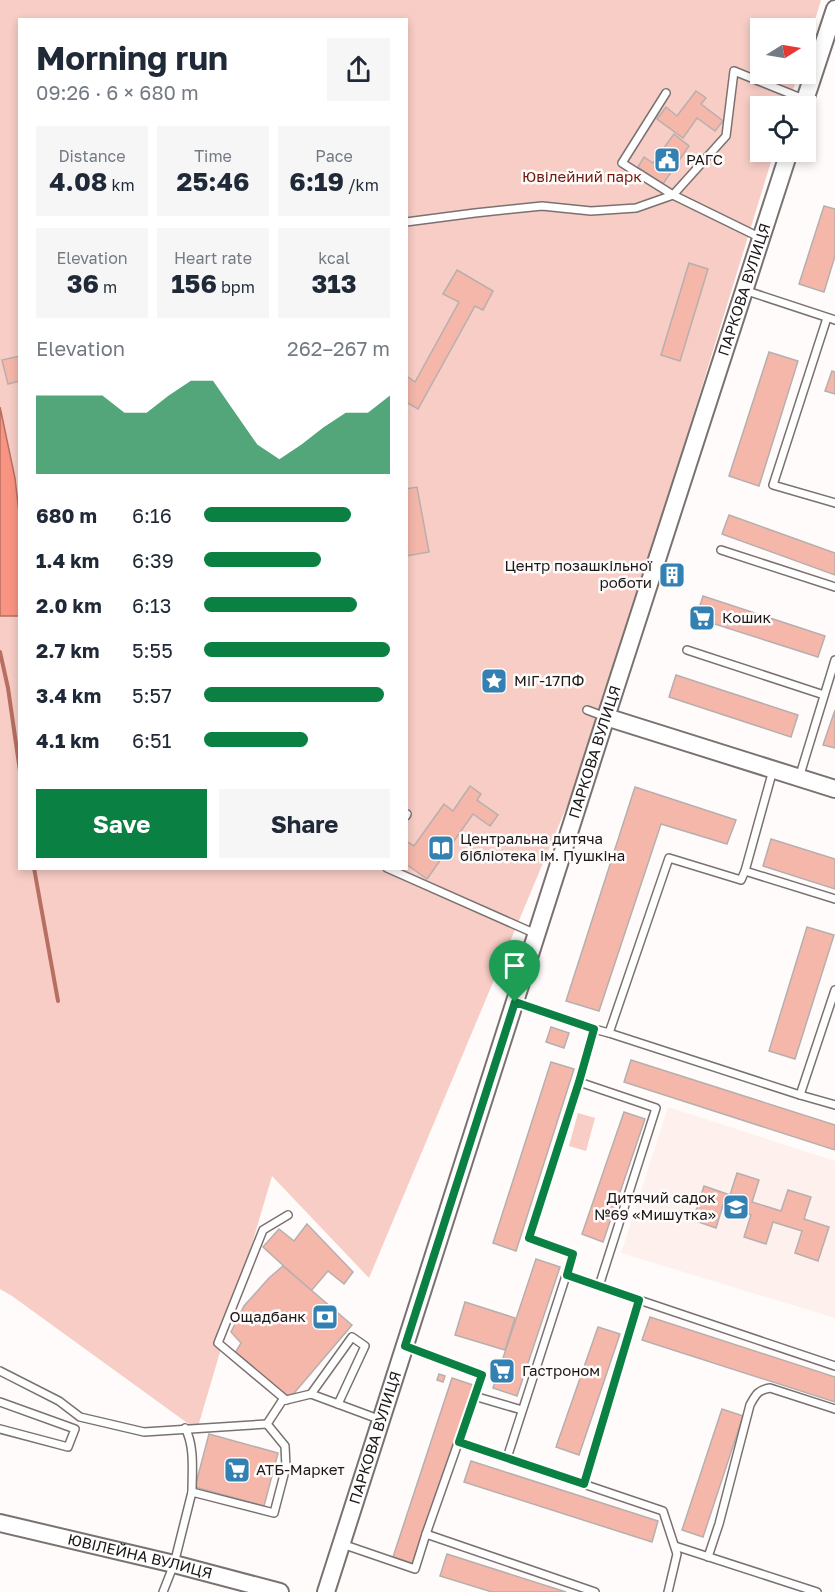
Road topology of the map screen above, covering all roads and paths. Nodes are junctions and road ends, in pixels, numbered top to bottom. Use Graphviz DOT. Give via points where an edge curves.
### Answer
graph roads {
  1 [pos="835,9"];
  2 [pos="666,93"];
  3 [pos="789,96"];
  4 [pos="806,96"];
  5 [pos="786,162"];
  6 [pos="673,195"];
  7 [pos="408,222"];
  8 [pos="761,238"];
  9 [pos="744,290"];
  10 [pos="831,319"];
  11 [pos="835,503"];
  12 [pos="721,550"];
  13 [pos="835,587"];
  14 [pos="687,650"];
  15 [pos="835,660"];
  16 [pos="825,695"];
  17 [pos="587,710"];
  18 [pos="606,717"];
  19 [pos="773,770"];
  20 [pos="799,778"];
  21 [pos="835,789"];
  22 [pos="392,870"];
  23 [pos="745,871"];
  24 [pos="835,899"];
  25 [pos="536,934"];
  26 [pos="835,990"];
  27 [pos="515,1002"];
  28 [pos="594,1029"];
  29 [pos="609,1033"];
  30 [pos="579,1082"];
  31 [pos="800,1095"];
  32 [pos="835,1105"];
  33 [pos="288,1215"];
  34 [pos="567,1275"];
  35 [pos="599,1286"];
  36 [pos="639,1300"];
  37 [pos="405,1346"];
  38 [pos="835,1366"];
  39 [pos="0,1371"];
  40 [pos="312,1394"];
  41 [pos="474,1396"];
  42 [pos="286,1400"];
  43 [pos="0,1402"];
  44 [pos="338,1404"];
  45 [pos="835,1409"];
  46 [pos="522,1410"];
  47 [pos="80,1418"];
  48 [pos="381,1420"];
  49 [pos="267,1424"];
  50 [pos="184,1428"];
  51 [pos="0,1429"];
  52 [pos="75,1429"];
  53 [pos="459,1442"];
  54 [pos="507,1458"];
  55 [pos="584,1484"];
  56 [pos="192,1492"];
  57 [pos="0,1523"];
  58 [pos="426,1534"];
  59 [pos="342,1544"];
  60 [pos="675,1546"];
  61 [pos="708,1557"];
  62 [pos="174,1564"];
  63 [pos="163,1592"];
  64 [pos="280,1592"];
  65 [pos="326,1592"];
  66 [pos="595,1592"];
  67 [pos="668,1592"];
  68 [pos="817,1592"];
  1 -- 4 [label="street"];
  2 -- 6 [label="lane" via="622,163"];
  3 -- 6 [label="lane" via="734,71 726,136"];
  5 -- 8 [label="street, ПАРКОВА ВУЛИЦЯ"];
  6 -- 7 [label="lane" via="636,208 591,211 542,206"];
  6 -- 8 [label="lane"];
  8 -- 9 [label="street, ПАРКОВА ВУЛИЦЯ"];
  9 -- 10 [label="lane"];
  9 -- 18 [label="street, ПАРКОВА ВУЛИЦЯ"];
  10 -- 11 [label="lane" via="773,485"];
  12 -- 13 [label="lane"];
  14 -- 16 [label="lane"];
  15 -- 16 [label="lane"];
  16 -- 20 [label="lane"];
  17 -- 18 [label="lane"];
  18 -- 19 [label="street"];
  18 -- 25 [label="street, ПАРКОВА ВУЛИЦЯ"];
  19 -- 20 [label="street"];
  19 -- 23 [label="lane"];
  20 -- 21 [label="street"];
  22 -- 25 [label="lane"];
  23 -- 24 [label="lane"];
  23 -- 29 [label="lane" via="741,880 669,858"];
  25 -- 27 [label="street, ПАРКОВА ВУЛИЦЯ"];
  26 -- 31 [label="lane"];
  27 -- 28 [label="lane"];
  27 -- 37 [label="street, ПАРКОВА ВУЛИЦЯ"];
  28 -- 29 [label="lane"];
  28 -- 30 [label="lane"];
  29 -- 31 [label="lane"];
  30 -- 34 [label="lane" via="529,1238 573,1254"];
  30 -- 35 [label="lane" via="656,1108"];
  31 -- 32 [label="lane"];
  33 -- 42 [label="lane" via="263,1230 218,1343"];
  34 -- 35 [label="lane"];
  34 -- 46 [label="lane"];
  35 -- 36 [label="lane"];
  36 -- 38 [label="lane"];
  36 -- 55 [label="lane"];
  37 -- 41 [label="lane" via="482,1375"];
  37 -- 48 [label="street, ПАРКОВА ВУЛИЦЯ"];
  39 -- 47 [label="lane" via="59,1401"];
  40 -- 42 [label="lane"];
  40 -- 44 [label="lane"];
  40 -- 44 [label="lane" via="352,1337 365,1346"];
  41 -- 46 [label="lane"];
  41 -- 53 [label="lane"];
  42 -- 49 [label="lane"];
  43 -- 52 [label="lane"];
  44 -- 48 [label="lane"];
  45 -- 61 [label="lane" via="770,1388 755,1395"];
  46 -- 54 [label="lane"];
  47 -- 50 [label="lane" via="144,1432"];
  47 -- 52 [label="lane"];
  48 -- 59 [label="street, ПАРКОВА ВУЛИЦЯ"];
  49 -- 50 [label="lane"];
  49 -- 56 [label="lane" via="285,1446 286,1467 274,1513"];
  50 -- 56 [label="lane" via="189,1435"];
  51 -- 52 [label="lane" via="68,1447"];
  53 -- 54 [label="lane"];
  53 -- 58 [label="lane"];
  54 -- 55 [label="lane"];
  55 -- 60 [label="lane" via="663,1511"];
  56 -- 62 [label="lane"];
  57 -- 62 [label="street, ЮВІЛЕЙНА ВУЛИЦЯ"];
  58 -- 59 [label="lane" via="415,1569"];
  58 -- 66 [label="lane"];
  59 -- 65 [label="street, ПАРКОВА ВУЛИЦЯ"];
  60 -- 61 [label="lane"];
  60 -- 67 [label="lane" via="677,1554"];
  61 -- 68 [label="lane"];
  62 -- 63 [label="lane"];
  62 -- 64 [label="street, ЮВІЛЕЙНА ВУЛИЦЯ"];
}
